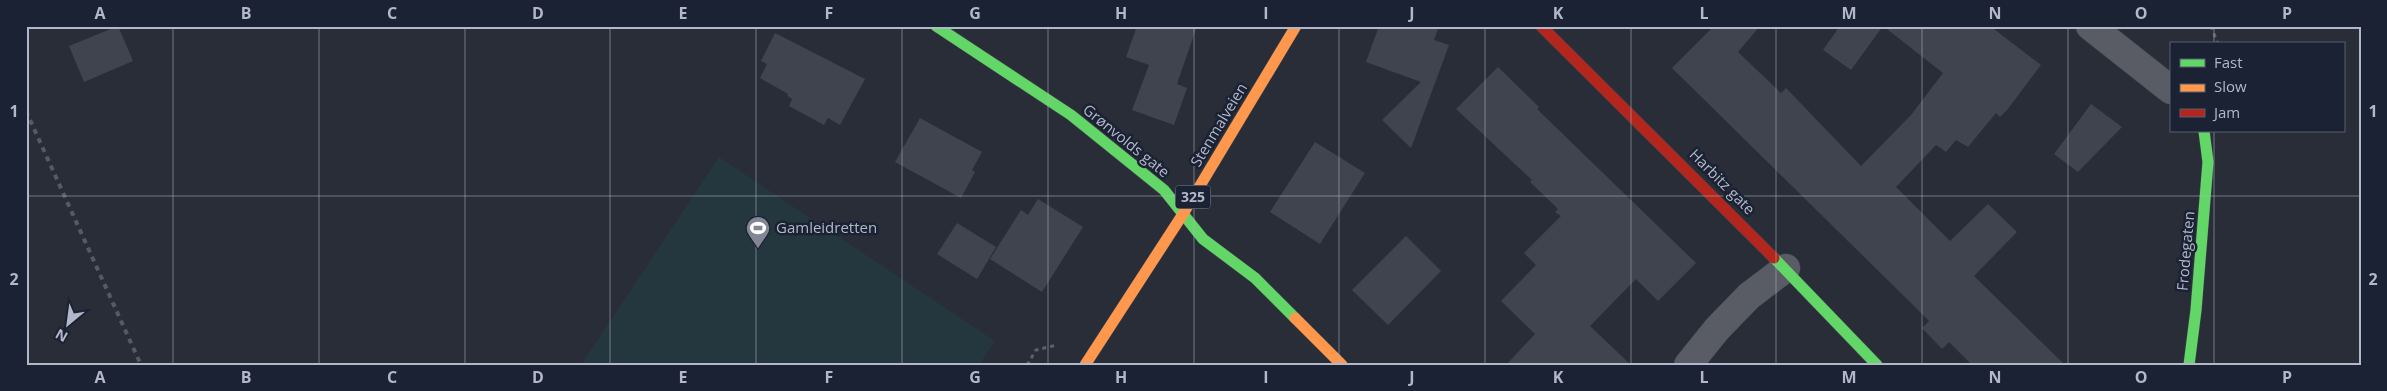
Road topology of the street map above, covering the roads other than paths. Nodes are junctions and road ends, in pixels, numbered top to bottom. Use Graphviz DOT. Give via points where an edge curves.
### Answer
graph roads {
  1 [pos="936,26"];
  2 [pos="1296,26"];
  3 [pos="1541,26"];
  4 [pos="2090,26"];
  5 [pos="2170,89"];
  6 [pos="2205,135"];
  7 [pos="1183,214"];
  8 [pos="1786,268"];
  9 [pos="1085,365"];
  10 [pos="1342,365"];
  11 [pos="1688,365"];
  12 [pos="1877,365"];
  13 [pos="2189,365"];
  1 -- 7 [label="street, Grønvolds gate" via="1071,115 1164,190"];
  2 -- 7 [label="street, Stenmalveien / 325"];
  3 -- 8 [label="street, Harbitz gate"];
  4 -- 5 [label="street"];
  6 -- 13 [label="street, Frodegaten" via="2208,162"];
  7 -- 9 [label="street, Stenmalveien / 325"];
  7 -- 10 [label="street, Grønvolds gate" via="1203,239 1255,278"];
  8 -- 11 [label="street" via="1749,296"];
  8 -- 12 [label="street, Harbitz gate"];
}
